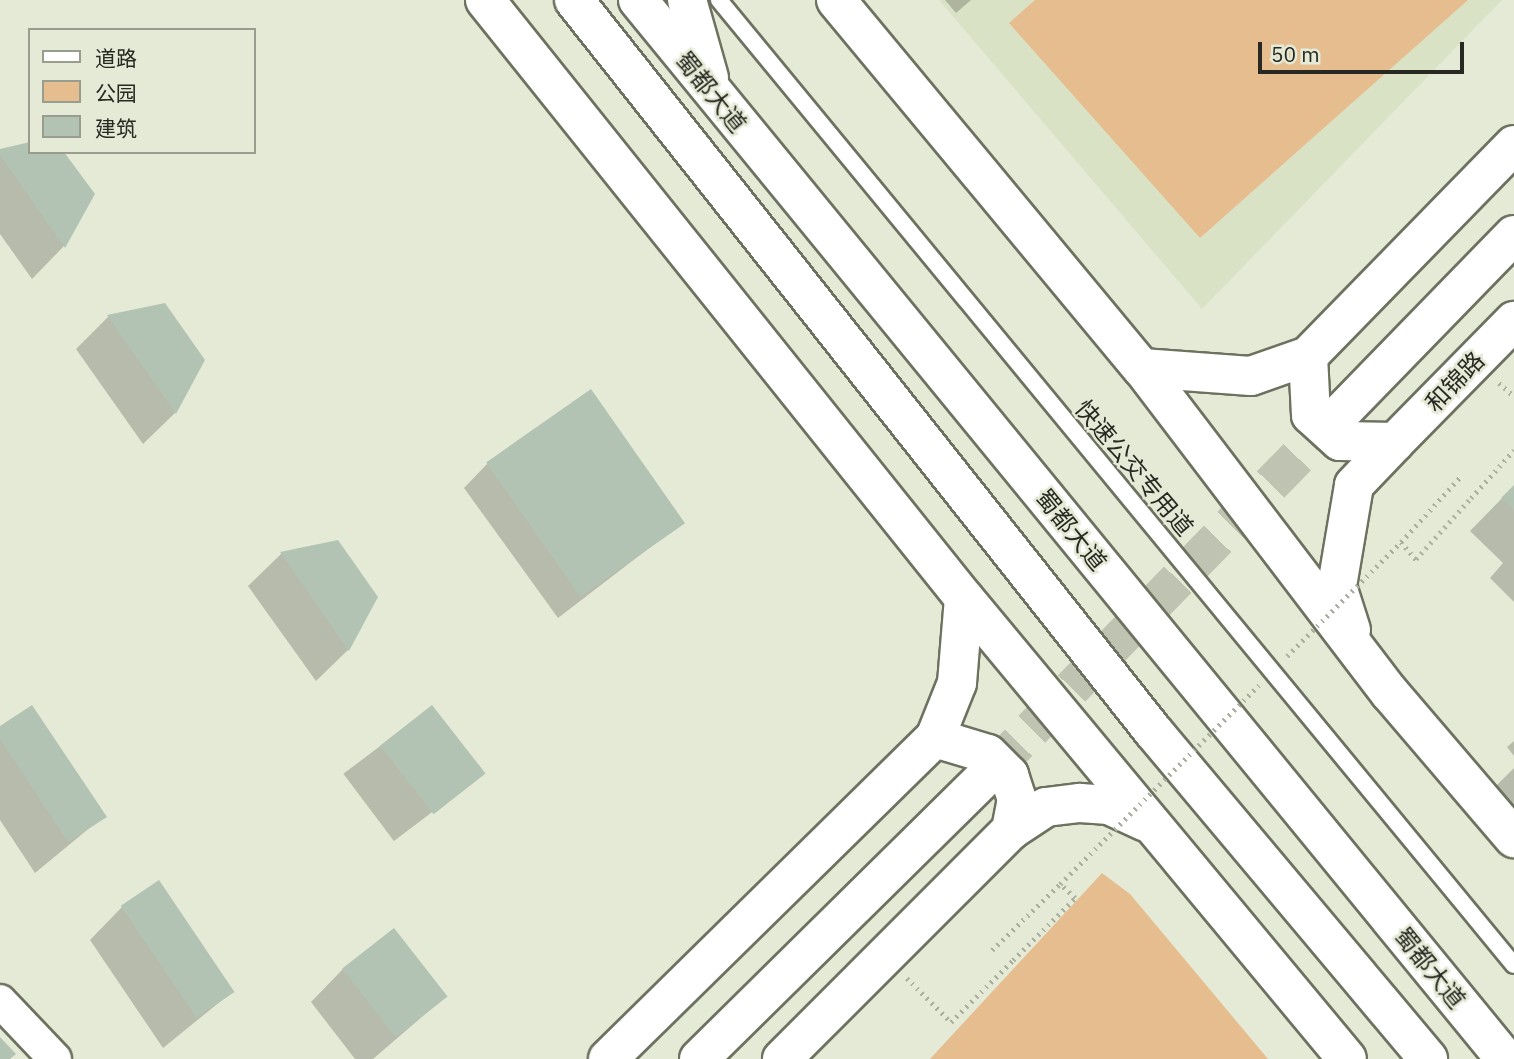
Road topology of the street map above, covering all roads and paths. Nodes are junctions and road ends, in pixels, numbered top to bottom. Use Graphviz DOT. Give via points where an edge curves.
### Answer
graph roads {
  1 [pos="485,0"];
  2 [pos="574,0"];
  3 [pos="638,0"];
  4 [pos="687,0"];
  5 [pos="719,0"];
  6 [pos="836,0"];
  7 [pos="715,97"];
  8 [pos="1514,145"];
  9 [pos="1514,235"];
  10 [pos="1514,321"];
  11 [pos="1308,356"];
  12 [pos="1142,368"];
  13 [pos="1334,420"];
  14 [pos="1395,442"];
  15 [pos="1514,450"];
  16 [pos="1462,475"];
  17 [pos="1401,542"];
  18 [pos="964,598"];
  19 [pos="1358,652"];
  20 [pos="1284,660"];
  21 [pos="1265,679"];
  22 [pos="935,738"];
  23 [pos="992,770"];
  24 [pos="1149,824"];
  25 [pos="1011,830"];
  26 [pos="1514,838"];
  27 [pos="1060,884"];
  28 [pos="992,950"];
  29 [pos="885,956"];
  30 [pos="1514,965"];
  31 [pos="0,1001"];
  32 [pos="55,1059"];
  33 [pos="608,1059"];
  34 [pos="699,1059"];
  35 [pos="782,1059"];
  36 [pos="1347,1059"];
  37 [pos="1428,1059"];
  38 [pos="1505,1059"];
  1 -- 18 [label="main road"];
  2 -- 37 [label="main road, 蜀都大道" via="1144,720"];
  3 -- 7 [label="main road, 蜀都大道"];
  4 -- 7 [label="main road"];
  5 -- 30 [label="lane, 快速公交专用道, bridge"];
  6 -- 12 [label="main road"];
  7 -- 38 [label="main road, 蜀都大道"];
  8 -- 11 [label="main road"];
  9 -- 13 [label="main road"];
  10 -- 14 [label="main road, 和锦路"];
  11 -- 12 [label="main road" via="1251,376"];
  11 -- 14 [label="main road" via="1311,415 1340,441"];
  12 -- 19 [label="main road"];
  14 -- 19 [label="main road, 和锦路" via="1354,485 1337,586"];
  15 -- 17 [label="path, bridge" via="1416,559"];
  16 -- 17 [label="path"];
  17 -- 20 [label="path, bridge"];
  18 -- 22 [label="main road" via="957,683"];
  18 -- 24 [label="main road"];
  19 -- 26 [label="main road"];
  21 -- 27 [label="path, bridge"];
  22 -- 25 [label="main road" via="988,754 1009,775 1017,799"];
  22 -- 33 [label="main road"];
  23 -- 34 [label="main road"];
  24 -- 25 [label="main road" via="1109,805 1080,803 1046,807"];
  24 -- 36 [label="main road"];
  25 -- 29 [label="main road"];
  27 -- 28 [label="path"];
  27 -- 29 [label="path, bridge" via="1075,898 951,1021"];
  29 -- 35 [label="main road"];
  31 -- 32 [label="street"];
}
